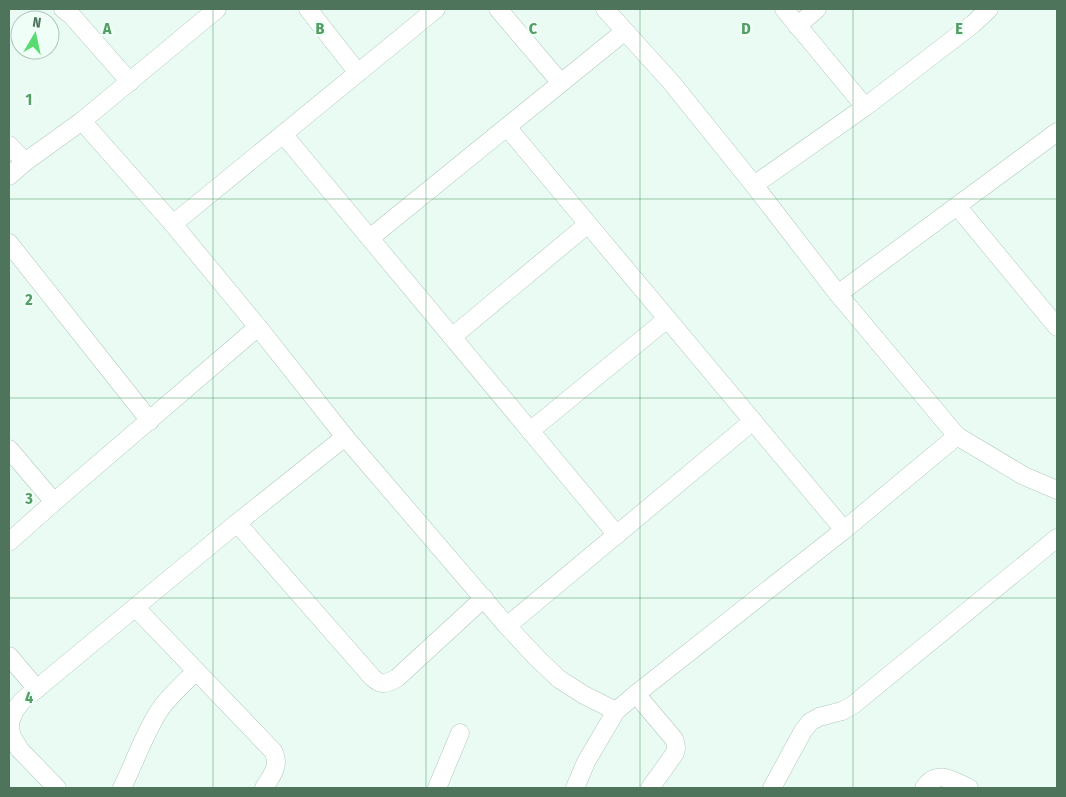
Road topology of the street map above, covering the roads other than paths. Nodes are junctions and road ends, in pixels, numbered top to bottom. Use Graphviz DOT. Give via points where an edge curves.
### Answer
graph roads {
  1 [pos="63,9"];
  2 [pos="217,9"];
  3 [pos="308,9"];
  4 [pos="436,9"];
  5 [pos="498,9"];
  6 [pos="605,9"];
  7 [pos="784,9"];
  8 [pos="817,9"];
  9 [pos="989,9"];
  10 [pos="797,26"];
  11 [pos="625,31"];
  12 [pos="358,73"];
  13 [pos="130,82"];
  14 [pos="560,84"];
  15 [pos="865,107"];
  16 [pos="82,121"];
  17 [pos="507,127"];
  18 [pos="1057,132"];
  19 [pos="283,134"];
  20 [pos="9,145"];
  21 [pos="25,162"];
  22 [pos="9,176"];
  23 [pos="754,185"];
  24 [pos="957,206"];
  25 [pos="173,224"];
  26 [pos="588,224"];
  27 [pos="370,238"];
  28 [pos="9,243"];
  29 [pos="838,294"];
  30 [pos="668,320"];
  31 [pos="258,328"];
  32 [pos="1057,328"];
  33 [pos="452,337"];
  34 [pos="150,421"];
  35 [pos="753,421"];
  36 [pos="530,431"];
  37 [pos="957,436"];
  38 [pos="346,437"];
  39 [pos="9,450"];
  40 [pos="1057,490"];
  41 [pos="54,502"];
  42 [pos="237,523"];
  43 [pos="844,530"];
  44 [pos="617,535"];
  45 [pos="1057,538"];
  46 [pos="9,542"];
  47 [pos="484,598"];
  48 [pos="136,608"];
  49 [pos="508,626"];
  50 [pos="9,656"];
  51 [pos="196,671"];
  52 [pos="37,689"];
  53 [pos="636,694"];
  54 [pos="616,711"];
  55 [pos="460,733"];
  56 [pos="57,788"];
  57 [pos="122,788"];
  58 [pos="264,788"];
  59 [pos="437,788"];
  60 [pos="575,788"];
  61 [pos="650,788"];
  62 [pos="772,788"];
  63 [pos="924,788"];
  64 [pos="969,788"];
  1 -- 13 [label="street"];
  2 -- 13 [label="street"];
  3 -- 12 [label="street"];
  4 -- 12 [label="street"];
  5 -- 14 [label="street"];
  6 -- 11 [label="street"];
  7 -- 10 [label="street"];
  8 -- 10 [label="street"];
  9 -- 15 [label="street"];
  10 -- 15 [label="street"];
  11 -- 14 [label="street"];
  11 -- 23 [label="street"];
  12 -- 19 [label="street"];
  13 -- 16 [label="street"];
  14 -- 17 [label="street"];
  15 -- 23 [label="street"];
  16 -- 21 [label="street"];
  16 -- 25 [label="street"];
  17 -- 26 [label="street"];
  17 -- 27 [label="street"];
  18 -- 24 [label="street"];
  19 -- 25 [label="street"];
  19 -- 27 [label="street"];
  20 -- 21 [label="street"];
  21 -- 22 [label="street"];
  23 -- 29 [label="street"];
  24 -- 29 [label="street"];
  24 -- 32 [label="street"];
  25 -- 31 [label="street"];
  26 -- 30 [label="street"];
  26 -- 33 [label="street"];
  27 -- 33 [label="street"];
  28 -- 34 [label="street"];
  29 -- 37 [label="street"];
  30 -- 35 [label="street"];
  30 -- 36 [label="street"];
  31 -- 34 [label="street"];
  31 -- 38 [label="street"];
  33 -- 36 [label="street"];
  34 -- 41 [label="street"];
  35 -- 43 [label="street"];
  35 -- 44 [label="street"];
  36 -- 44 [label="street"];
  37 -- 40 [label="street" via="1024,476"];
  37 -- 43 [label="street"];
  38 -- 42 [label="street"];
  38 -- 47 [label="street"];
  39 -- 41 [label="street"];
  41 -- 46 [label="street"];
  42 -- 47 [label="street" via="376,682 382,684 397,678"];
  42 -- 48 [label="street"];
  43 -- 53 [label="street"];
  44 -- 49 [label="street"];
  45 -- 62 [label="street" via="853,705 810,722"];
  47 -- 49 [label="street"];
  48 -- 51 [label="street"];
  48 -- 52 [label="street"];
  49 -- 54 [label="street" via="559,679"];
  50 -- 52 [label="street"];
  51 -- 57 [label="street" via="159,712"];
  51 -- 58 [label="street" via="277,758 274,772"];
  52 -- 56 [label="street" via="14,710 10,722 12,735 20,750"];
  53 -- 54 [label="street"];
  53 -- 61 [label="street" via="676,743 674,753"];
  54 -- 60 [label="street" via="586,762"];
  55 -- 59 [label="street"];
  63 -- 64 [label="street" via="930,780 940,777"];
}
